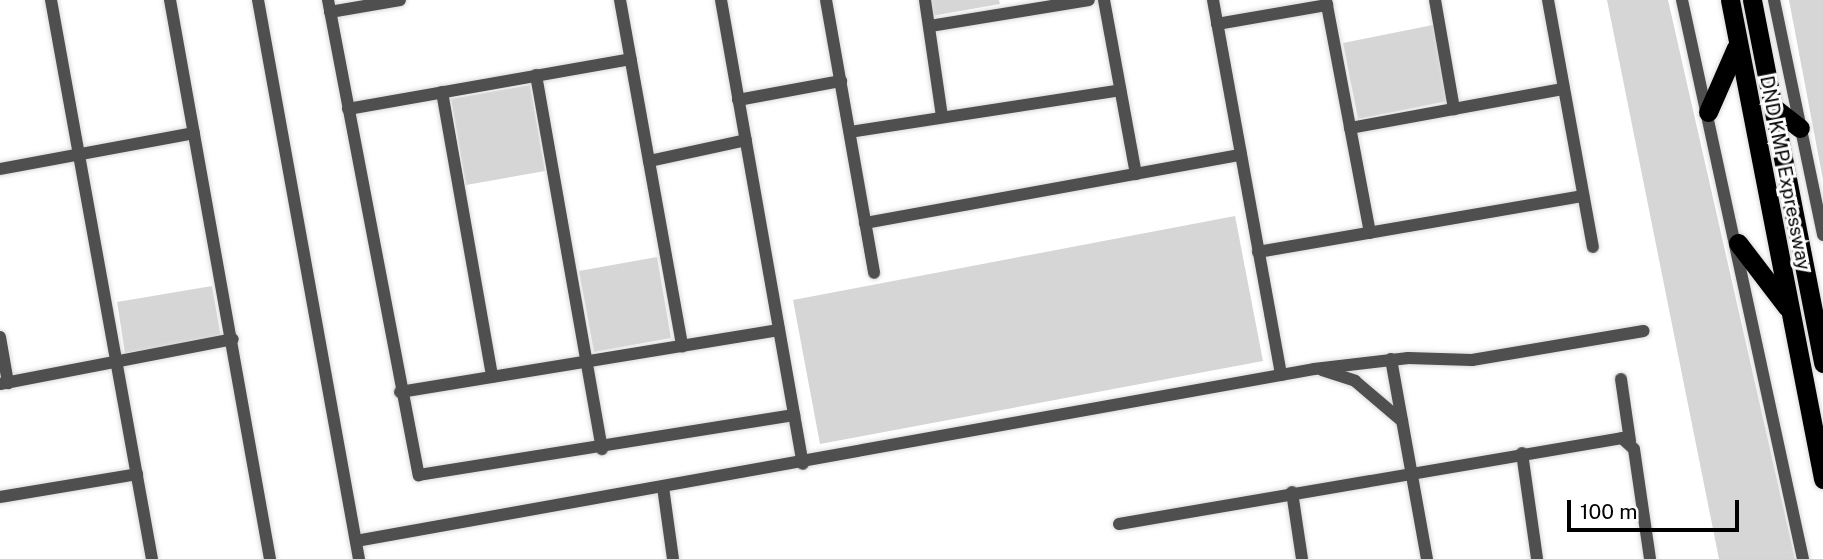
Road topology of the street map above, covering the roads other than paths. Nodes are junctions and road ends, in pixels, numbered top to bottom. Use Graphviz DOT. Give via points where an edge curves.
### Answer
graph roads {
  1 [pos="51,0"];
  2 [pos="170,0"];
  3 [pos="257,0"];
  4 [pos="400,0"];
  5 [pos="620,0"];
  6 [pos="721,0"];
  7 [pos="826,0"];
  8 [pos="925,0"];
  9 [pos="1008,0"];
  10 [pos="1088,0"];
  11 [pos="1104,0"];
  12 [pos="1213,0"];
  13 [pos="1435,0"];
  14 [pos="1548,0"];
  15 [pos="1682,0"];
  16 [pos="1730,0"];
  17 [pos="1752,0"];
  18 [pos="1774,0"];
  19 [pos="1326,3"];
  20 [pos="329,6"];
  21 [pos="1010,13"];
  22 [pos="1217,24"];
  23 [pos="930,26"];
  24 [pos="1736,48"];
  25 [pos="631,59"];
  26 [pos="536,75"];
  27 [pos="841,81"];
  28 [pos="1563,89"];
  29 [pos="1120,90"];
  30 [pos="442,92"];
  31 [pos="738,100"];
  32 [pos="1773,107"];
  33 [pos="348,109"];
  34 [pos="1454,109"];
  35 [pos="1708,112"];
  36 [pos="942,116"];
  37 [pos="1350,128"];
  38 [pos="1800,128"];
  39 [pos="850,132"];
  40 [pos="194,134"];
  41 [pos="746,140"];
  42 [pos="79,154"];
  43 [pos="1241,155"];
  44 [pos="649,161"];
  45 [pos="0,169"];
  46 [pos="1136,174"];
  47 [pos="1583,197"];
  48 [pos="1821,214"];
  49 [pos="864,223"];
  50 [pos="1370,233"];
  51 [pos="1823,235"];
  52 [pos="1738,243"];
  53 [pos="1593,247"];
  54 [pos="1258,251"];
  55 [pos="874,273"];
  56 [pos="1789,310"];
  57 [pos="779,330"];
  58 [pos="1644,331"];
  59 [pos="0,337"];
  60 [pos="233,339"];
  61 [pos="682,346"];
  62 [pos="1391,359"];
  63 [pos="586,362"];
  64 [pos="1823,363"];
  65 [pos="117,364"];
  66 [pos="1314,369"];
  67 [pos="1281,375"];
  68 [pos="492,377"];
  69 [pos="1621,379"];
  70 [pos="4,384"];
  71 [pos="400,392"];
  72 [pos="794,415"];
  73 [pos="1402,422"];
  74 [pos="1630,442"];
  75 [pos="601,449"];
  76 [pos="1521,453"];
  77 [pos="803,464"];
  78 [pos="1412,473"];
  79 [pos="137,474"];
  80 [pos="1823,479"];
  81 [pos="663,487"];
  82 [pos="1292,492"];
  83 [pos="0,497"];
  84 [pos="1119,524"];
  85 [pos="356,541"];
  86 [pos="152,559"];
  87 [pos="270,559"];
  88 [pos="359,559"];
  89 [pos="673,559"];
  90 [pos="1302,559"];
  91 [pos="1427,559"];
  92 [pos="1537,559"];
  93 [pos="1650,559"];
  94 [pos="1803,559"];
  1 -- 42 [label="street"];
  2 -- 40 [label="street"];
  3 -- 85 [label="street"];
  4 -- 20 [label="street"];
  5 -- 25 [label="street"];
  6 -- 31 [label="street"];
  7 -- 27 [label="street"];
  8 -- 23 [label="street"];
  9 -- 21 [label="street"];
  10 -- 21 [label="street"];
  11 -- 29 [label="street"];
  12 -- 22 [label="street"];
  13 -- 34 [label="street"];
  14 -- 28 [label="street"];
  15 -- 35 [label="street"];
  16 -- 24 [label="highway, DND KMP Expressway"];
  17 -- 32 [label="highway, DND KMP Expressway"];
  18 -- 38 [label="street"];
  19 -- 22 [label="street"];
  19 -- 37 [label="street"];
  20 -- 33 [label="street"];
  21 -- 23 [label="street"];
  22 -- 43 [label="street"];
  23 -- 36 [label="street"];
  24 -- 35 [label="highway"];
  24 -- 56 [label="highway, DND KMP Expressway"];
  25 -- 26 [label="street"];
  25 -- 44 [label="street"];
  26 -- 30 [label="street"];
  26 -- 63 [label="street"];
  27 -- 31 [label="street"];
  27 -- 39 [label="street"];
  28 -- 34 [label="street"];
  28 -- 47 [label="street"];
  29 -- 36 [label="street"];
  29 -- 46 [label="street"];
  30 -- 33 [label="street"];
  30 -- 68 [label="street"];
  31 -- 41 [label="street"];
  32 -- 38 [label="highway"];
  32 -- 64 [label="highway, DND KMP Expressway"];
  33 -- 71 [label="street"];
  34 -- 37 [label="street"];
  35 -- 52 [label="street"];
  36 -- 39 [label="street"];
  37 -- 50 [label="street"];
  38 -- 48 [label="street"];
  39 -- 49 [label="street"];
  40 -- 42 [label="street"];
  40 -- 60 [label="street"];
  41 -- 44 [label="street"];
  41 -- 57 [label="street"];
  42 -- 45 [label="street"];
  42 -- 65 [label="street"];
  43 -- 46 [label="street"];
  43 -- 54 [label="street"];
  44 -- 61 [label="street"];
  46 -- 49 [label="street"];
  47 -- 50 [label="street"];
  47 -- 53 [label="street"];
  48 -- 51 [label="street"];
  49 -- 55 [label="street"];
  50 -- 54 [label="street"];
  52 -- 56 [label="highway"];
  52 -- 94 [label="street"];
  54 -- 67 [label="street"];
  56 -- 80 [label="highway, DND KMP Expressway"];
  57 -- 61 [label="street"];
  57 -- 72 [label="street"];
  58 -- 62 [label="street" via="1472,360"];
  59 -- 70 [label="street"];
  60 -- 65 [label="street"];
  60 -- 87 [label="street"];
  61 -- 63 [label="street"];
  62 -- 66 [label="street"];
  62 -- 73 [label="street"];
  63 -- 68 [label="street"];
  63 -- 75 [label="street"];
  65 -- 70 [label="street"];
  65 -- 79 [label="street"];
  66 -- 67 [label="street"];
  66 -- 73 [label="street" via="1355,381"];
  67 -- 77 [label="street"];
  68 -- 71 [label="street"];
  69 -- 74 [label="street"];
  71 -- 75 [label="street" via="417,471 425,478"];
  72 -- 75 [label="street"];
  72 -- 77 [label="street"];
  73 -- 78 [label="street"];
  74 -- 76 [label="street" via="1614,437"];
  74 -- 93 [label="street"];
  76 -- 78 [label="street"];
  76 -- 92 [label="street"];
  77 -- 81 [label="street"];
  78 -- 82 [label="street"];
  78 -- 91 [label="street"];
  79 -- 83 [label="street"];
  79 -- 86 [label="street"];
  81 -- 85 [label="street"];
  81 -- 89 [label="street"];
  82 -- 84 [label="street"];
  82 -- 90 [label="street"];
  85 -- 88 [label="street"];
}
